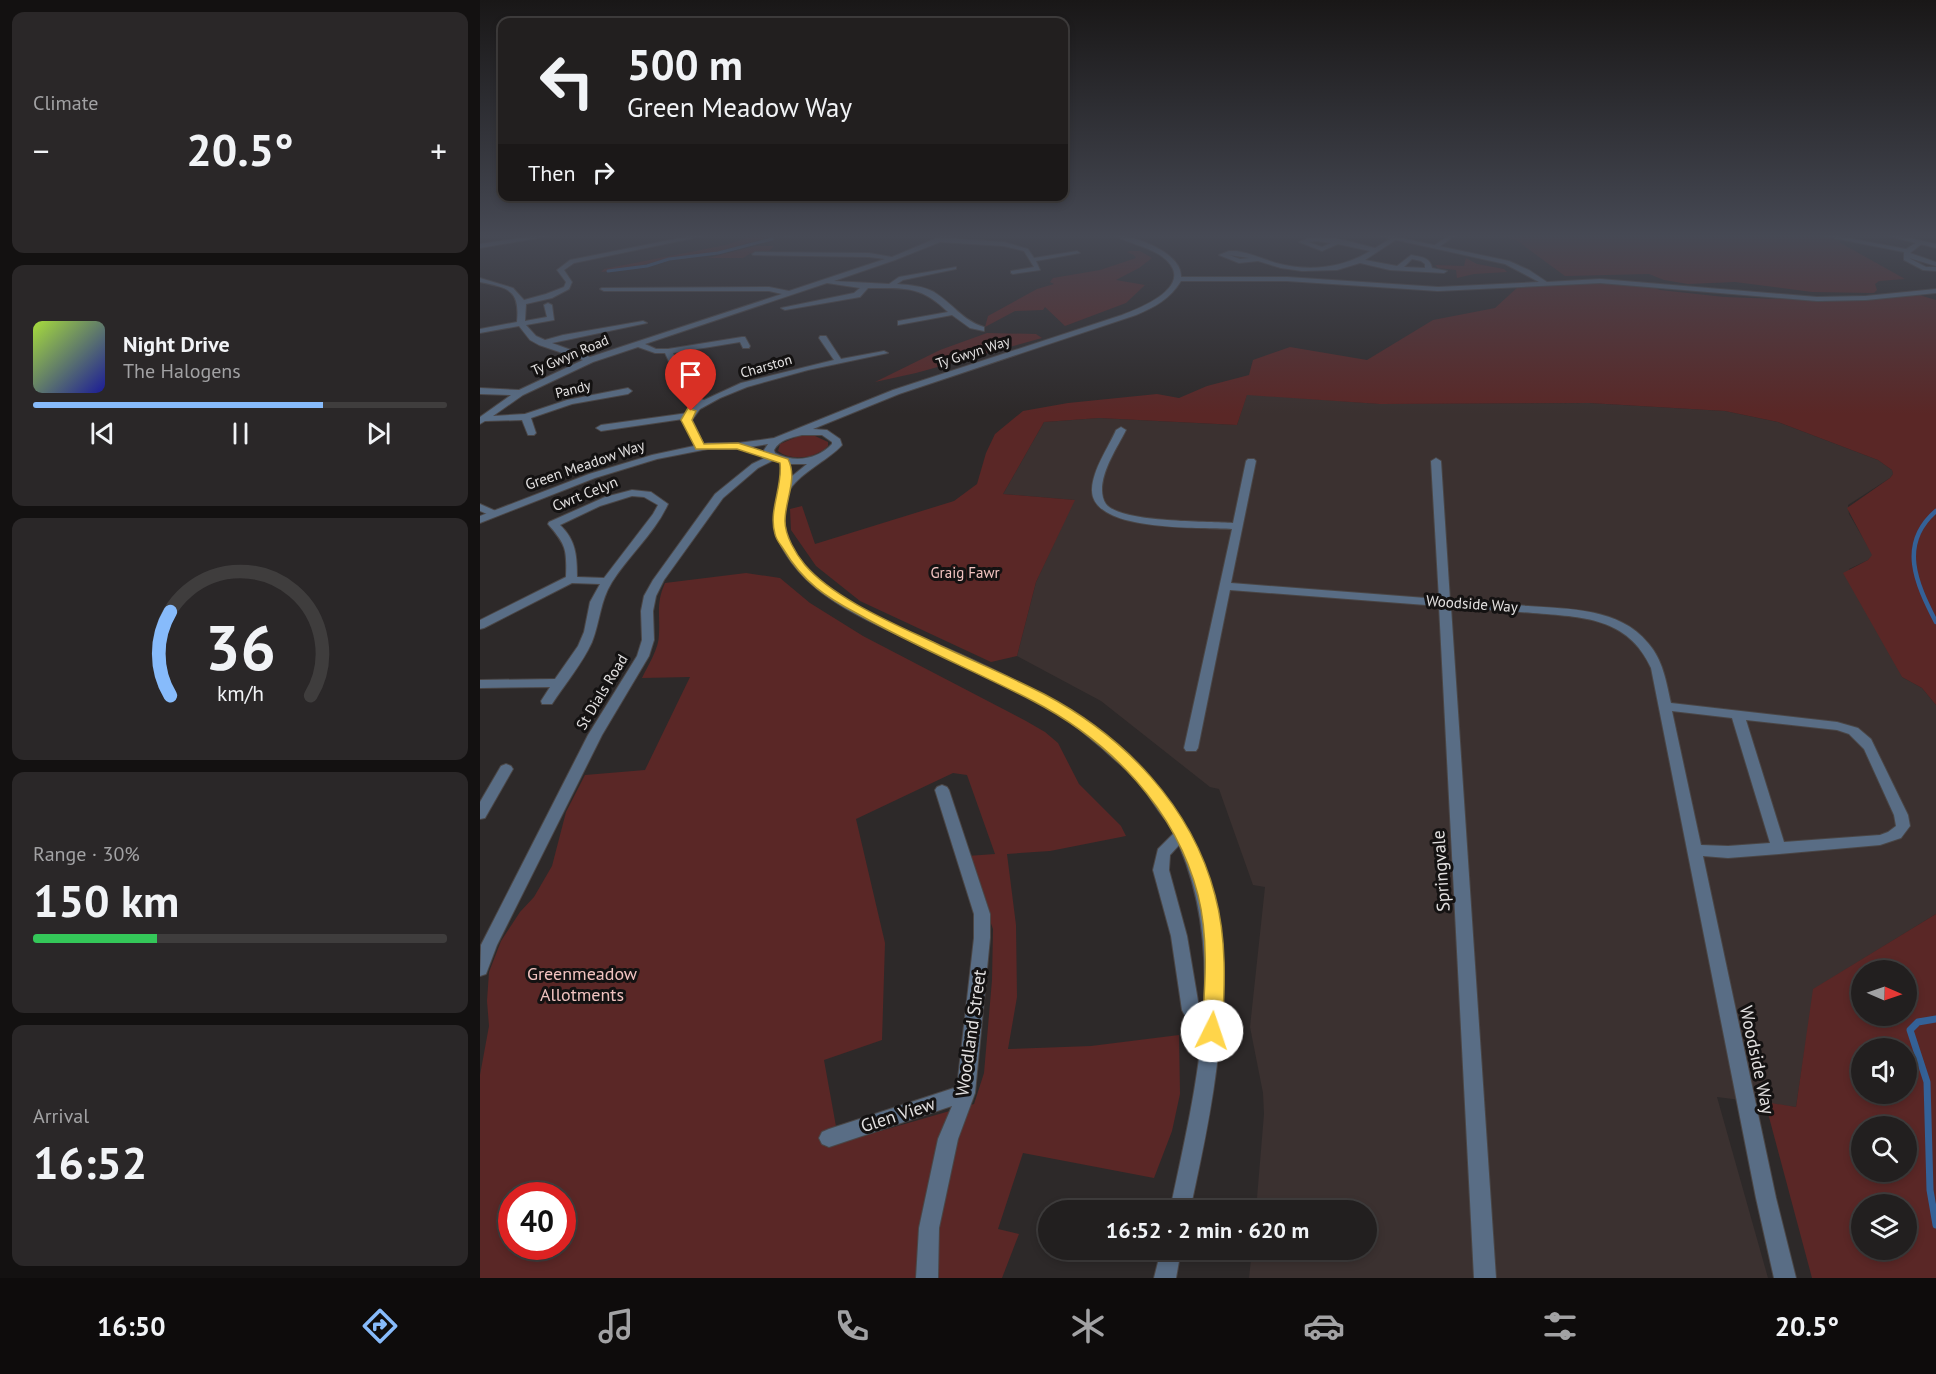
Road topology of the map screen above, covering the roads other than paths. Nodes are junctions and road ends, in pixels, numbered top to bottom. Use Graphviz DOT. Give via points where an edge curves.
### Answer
graph roads {
  1 [pos="515,295"];
  2 [pos="554,295"];
  3 [pos="783,295"];
  4 [pos="857,295"];
  5 [pos="930,295"];
  6 [pos="1167,295"];
  7 [pos="1749,295"];
  8 [pos="1900,295"];
  9 [pos="521,303"];
  10 [pos="548,305"];
  11 [pos="785,308"];
  12 [pos="952,314"];
  13 [pos="521,323"];
  14 [pos="643,323"];
  15 [pos="901,323"];
  16 [pos="981,329"];
  17 [pos="480,331"];
  18 [pos="823,338"];
  19 [pos="542,343"];
  20 [pos="638,344"];
  21 [pos="746,346"];
  22 [pos="668,351"];
  23 [pos="884,353"];
  24 [pos="590,360"];
  25 [pos="839,361"];
  26 [pos="675,366"];
  27 [pos="689,387"];
  28 [pos="480,391"];
  29 [pos="628,391"];
  30 [pos="520,393"];
  31 [pos="702,402"];
  32 [pos="859,406"];
  33 [pos="688,416"];
  34 [pos="526,417"];
  35 [pos="481,420"];
  36 [pos="601,428"];
  37 [pos="1121,430"];
  38 [pos="531,433"];
  39 [pos="794,434"];
  40 [pos="830,434"];
  41 [pos="777,440"];
  42 [pos="738,446"];
  43 [pos="700,447"];
  44 [pos="820,457"];
  45 [pos="776,458"];
  46 [pos="1251,461"];
  47 [pos="1436,461"];
  48 [pos="786,487"];
  49 [pos="480,507"];
  50 [pos="494,514"];
  51 [pos="480,519"];
  52 [pos="1238,526"];
  53 [pos="571,579"];
  54 [pos="607,581"];
  55 [pos="1225,586"];
  56 [pos="1444,602"];
  57 [pos="480,625"];
  58 [pos="558,683"];
  59 [pos="480,684"];
  60 [pos="547,701"];
  61 [pos="1664,706"];
  62 [pos="1738,715"];
  63 [pos="1191,748"];
  64 [pos="506,769"];
  65 [pos="495,787"];
  66 [pos="480,788"];
  67 [pos="942,789"];
  68 [pos="480,814"];
  69 [pos="1183,833"];
  70 [pos="1779,849"];
  71 [pos="1694,850"];
  72 [pos="480,969"];
  73 [pos="1212,1031"];
  74 [pos="966,1093"];
  75 [pos="829,1138"];
  76 [pos="1182,1200"];
  77 [pos="1169,1260"];
  78 [pos="927,1278"];
  79 [pos="1165,1278"];
  80 [pos="1485,1278"];
  81 [pos="1785,1278"];
  1 -- 9 [label="street"];
  2 -- 9 [label="street"];
  3 -- 20 [label="street, Ty Gwyn Road"];
  4 -- 11 [label="street"];
  5 -- 12 [label="street"];
  6 -- 32 [label="street, Ty Gwyn Way" via="1110,322"];
  7 -- 8 [label="street" via="1817,299"];
  9 -- 13 [label="street"];
  10 -- 13 [label="street" via="551,318"];
  12 -- 15 [label="street"];
  12 -- 16 [label="street" via="969,327"];
  13 -- 17 [label="street"];
  13 -- 19 [label="street" via="528,334"];
  14 -- 19 [label="street"];
  18 -- 25 [label="street"];
  19 -- 24 [label="street"];
  20 -- 22 [label="street"];
  20 -- 24 [label="street, Ty Gwyn Road"];
  21 -- 22 [label="street" via="742,339"];
  22 -- 26 [label="street"];
  23 -- 25 [label="street, Charston"];
  24 -- 30 [label="street, Ty Gwyn Road"];
  25 -- 31 [label="street, Charston"];
  27 -- 31 [label="street" via="697,401"];
  28 -- 30 [label="street"];
  29 -- 34 [label="street, Pandy" via="570,402"];
  30 -- 35 [label="street, Ty Gwyn Road"];
  31 -- 33 [label="street, Charston"];
  32 -- 39 [label="street"];
  32 -- 40 [label="street" via="839,420"];
  33 -- 36 [label="street"];
  33 -- 43 [label="street" via="689,427"];
  34 -- 35 [label="street, Pandy"];
  34 -- 38 [label="street"];
  37 -- 52 [label="street" via="1098,484 1098,499 1103,507 1138,520"];
  39 -- 40 [label="street"];
  39 -- 41 [label="street, Green Meadow Way"];
  40 -- 44 [label="street" via="837,445"];
  41 -- 42 [label="street, Green Meadow Way"];
  41 -- 45 [label="street" via="769,450"];
  42 -- 43 [label="street, Green Meadow Way"];
  42 -- 45 [label="street, Green Meadow Way"];
  43 -- 50 [label="street, Green Meadow Way" via="592,476"];
  44 -- 45 [label="street" via="802,461"];
  44 -- 48 [label="street"];
  45 -- 48 [label="street" via="787,470"];
  45 -- 72 [label="street, St Dials Road" via="754,466 719,495 659,580 650,596 648,640 643,656 590,744"];
  46 -- 52 [label="street"];
  47 -- 56 [label="street, Springvale"];
  48 -- 69 [label="street" via="779,520 781,535 801,568 830,594 1040,698 1080,723 1118,752 1150,785"];
  49 -- 50 [label="street"];
  50 -- 51 [label="street, Green Meadow Way"];
  52 -- 55 [label="street"];
  53 -- 54 [label="street"];
  53 -- 54 [label="street, Cwrt Celyn" via="573,552 563,532 553,524 618,496 651,495 663,504 658,515"];
  53 -- 57 [label="street"];
  54 -- 58 [label="street, Cwrt Celyn" via="596,602 584,646"];
  55 -- 56 [label="street, Woodside Way"];
  55 -- 63 [label="street"];
  56 -- 61 [label="street, Woodside Way" via="1567,612 1611,621 1632,632 1650,652"];
  56 -- 80 [label="street, Springvale"];
  58 -- 59 [label="street"];
  58 -- 60 [label="street, Cwrt Celyn"];
  61 -- 62 [label="street"];
  61 -- 71 [label="street, Woodside Way"];
  62 -- 70 [label="street"];
  62 -- 70 [label="street" via="1838,726 1859,734 1870,748 1901,815 1903,826 1891,838"];
  64 -- 65 [label="street"];
  65 -- 66 [label="street"];
  65 -- 68 [label="street"];
  67 -- 74 [label="street, Woodland Street" via="981,914 977,1003"];
  69 -- 73 [label="street" via="1197,863 1213,934"];
  69 -- 73 [label="street" via="1163,853 1161,870 1179,936 1191,1010"];
  70 -- 71 [label="street"];
  71 -- 81 [label="street, Woodside Way"];
  73 -- 76 [label="street"];
  74 -- 75 [label="street, Glen View"];
  74 -- 78 [label="street, Woodland Street" via="948,1139 929,1228"];
  77 -- 79 [label="street"];
}
